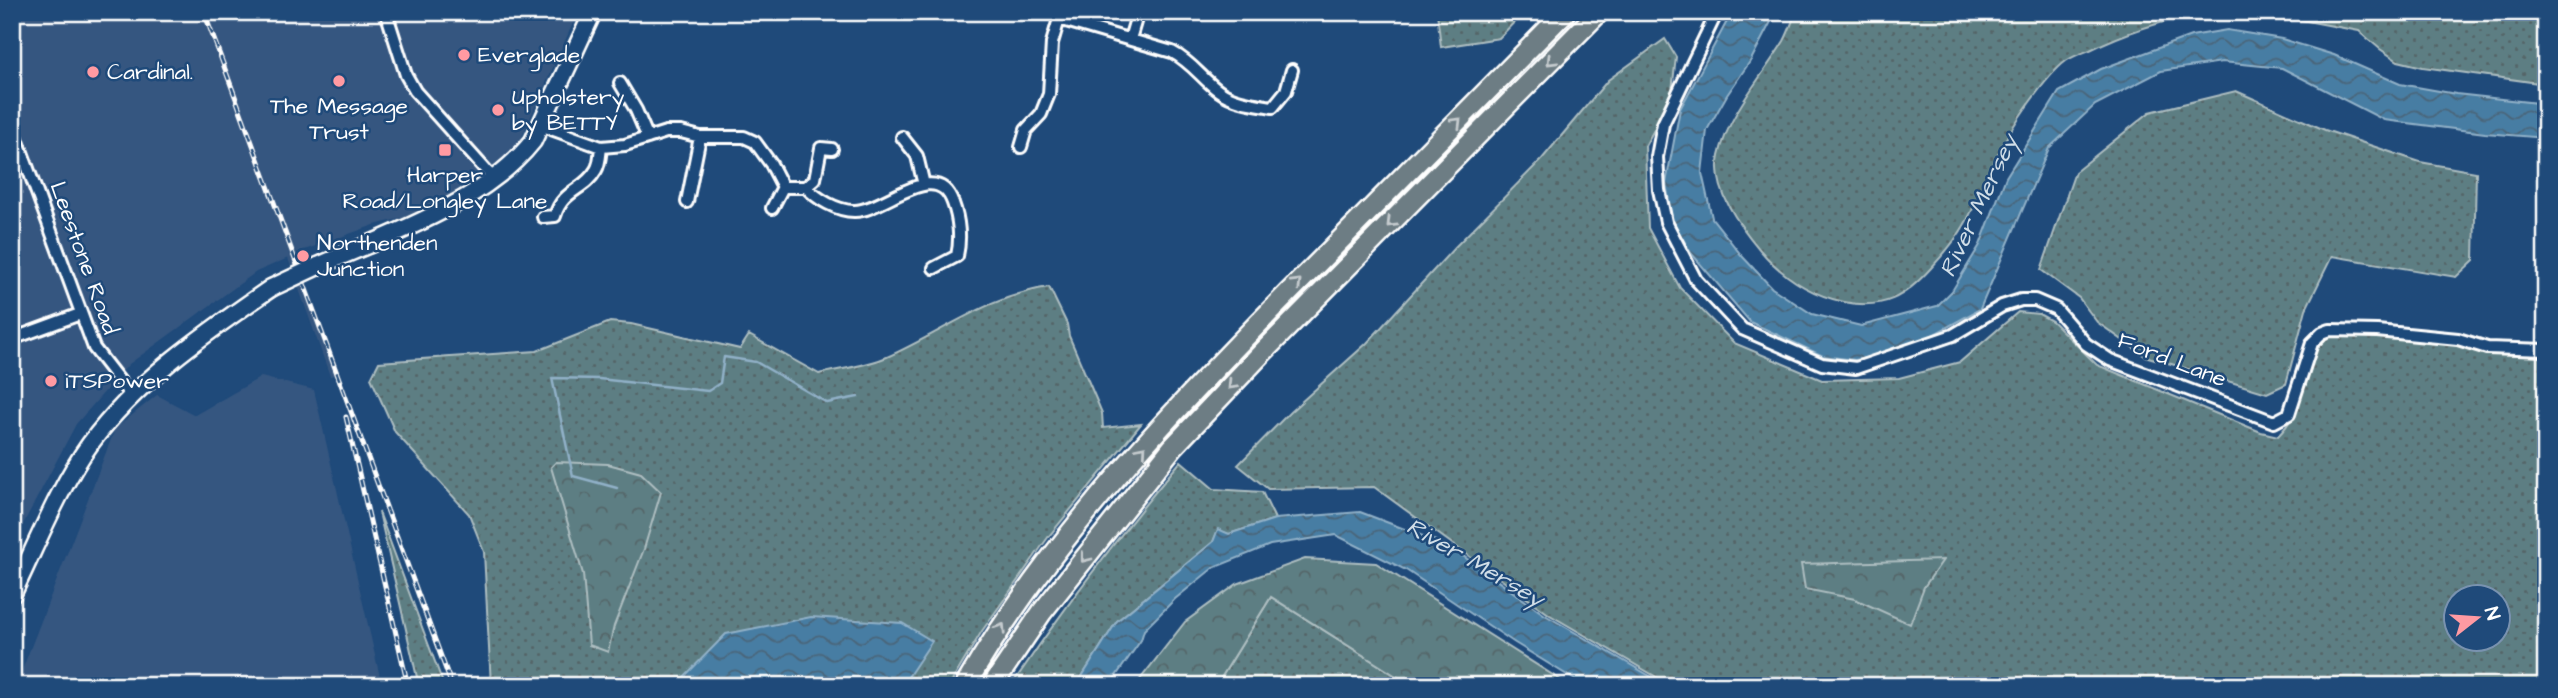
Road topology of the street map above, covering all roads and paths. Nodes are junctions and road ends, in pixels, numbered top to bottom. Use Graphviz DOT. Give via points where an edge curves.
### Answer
graph roads {
  1 [pos="386,12"];
  2 [pos="593,12"];
  3 [pos="1138,12"];
  4 [pos="1565,12"];
  5 [pos="1599,12"];
  6 [pos="1717,12"];
  7 [pos="1058,16"];
  8 [pos="1130,39"];
  9 [pos="1292,69"];
  10 [pos="620,83"];
  11 [pos="12,125"];
  12 [pos="540,125"];
  13 [pos="700,137"];
  14 [pos="902,137"];
  15 [pos="648,138"];
  16 [pos="601,147"];
  17 [pos="1021,147"];
  18 [pos="832,149"];
  19 [pos="493,178"];
  20 [pos="924,185"];
  21 [pos="783,187"];
  22 [pos="806,187"];
  23 [pos="687,202"];
  24 [pos="772,208"];
  25 [pos="543,217"];
  26 [pos="934,268"];
  27 [pos="80,314"];
  28 [pos="12,339"];
  29 [pos="2546,350"];
  30 [pos="132,397"];
  31 [pos="12,595"];
  32 [pos="965,686"];
  33 [pos="992,686"];
  1 -- 19 [label="street" via="411,84"];
  2 -- 12 [label="main road"];
  3 -- 8 [label="street"];
  32 -- 4 [label="highway, one-way" via="1023,594 1161,427"];
  5 -- 33 [label="highway, one-way" via="1173,447 1042,612"];
  6 -- 29 [label="street, Ford Lane" via="1663,124 1657,157 1666,222 1696,280 1742,329 1822,364 1856,368 1892,358 1953,335 2002,306 2035,300 2056,309 2086,344 2110,360 2274,422 2289,414 2312,342 2330,330"];
  7 -- 8 [label="street"];
  7 -- 17 [label="street" via="1049,94 1041,114 1026,130"];
  8 -- 9 [label="street" via="1172,52 1220,92 1246,102 1273,107 1286,91"];
  10 -- 15 [label="street"];
  11 -- 27 [label="street, Leestone Road"];
  12 -- 16 [label="street"];
  12 -- 19 [label="main road" via="522,156"];
  13 -- 15 [label="street" via="666,132"];
  13 -- 21 [label="street" via="744,137 755,142"];
  13 -- 23 [label="street"];
  14 -- 20 [label="street" via="917,156"];
  15 -- 16 [label="street"];
  16 -- 25 [label="street" via="598,168 567,194 555,216"];
  18 -- 22 [label="street" via="821,148 815,179"];
  19 -- 30 [label="main road, bridge" via="445,210 271,288 211,328"];
  20 -- 22 [label="street" via="856,212 842,210"];
  20 -- 26 [label="street" via="936,184 951,197 960,241 957,256"];
  21 -- 22 [label="street"];
  21 -- 24 [label="street"];
  27 -- 28 [label="street"];
  27 -- 30 [label="street, Leestone Road" via="94,348"];
  30 -- 31 [label="main road" via="77,464"];
}
